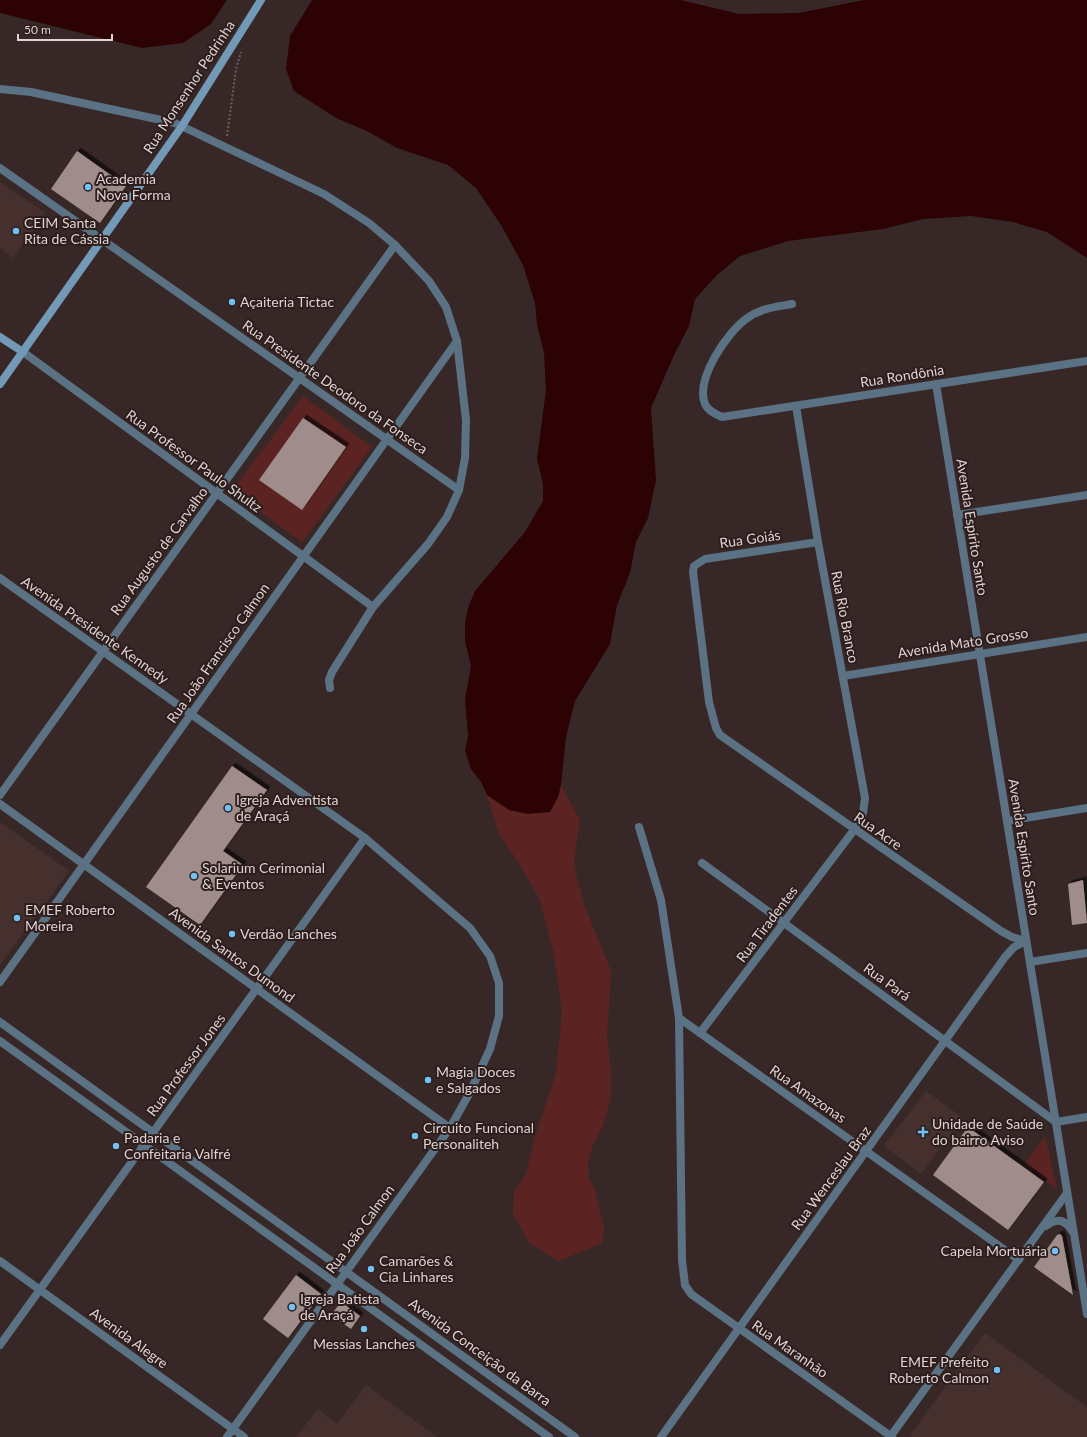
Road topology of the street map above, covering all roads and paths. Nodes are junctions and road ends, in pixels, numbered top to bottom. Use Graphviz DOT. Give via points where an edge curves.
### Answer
graph roads {
  1 [pos="261,0"];
  2 [pos="242,51"];
  3 [pos="0,89"];
  4 [pos="182,126"];
  5 [pos="226,146"];
  6 [pos="0,168"];
  7 [pos="101,239"];
  8 [pos="396,244"];
  9 [pos="792,304"];
  10 [pos="0,337"];
  11 [pos="457,340"];
  12 [pos="23,352"];
  13 [pos="1087,361"];
  14 [pos="300,378"];
  15 [pos="0,384"];
  16 [pos="936,384"];
  17 [pos="796,406"];
  18 [pos="386,439"];
  19 [pos="459,490"];
  20 [pos="217,493"];
  21 [pos="1087,495"];
  22 [pos="957,515"];
  23 [pos="818,542"];
  24 [pos="303,556"];
  25 [pos="0,578"];
  26 [pos="373,607"];
  27 [pos="1087,637"];
  28 [pos="103,652"];
  29 [pos="980,654"];
  30 [pos="843,676"];
  31 [pos="330,688"];
  32 [pos="191,714"];
  33 [pos="720,735"];
  34 [pos="0,795"];
  35 [pos="0,804"];
  36 [pos="1087,808"];
  37 [pos="1007,821"];
  38 [pos="639,827"];
  39 [pos="854,830"];
  40 [pos="365,838"];
  41 [pos="702,863"];
  42 [pos="84,864"];
  43 [pos="784,923"];
  44 [pos="1026,941"];
  45 [pos="1087,953"];
  46 [pos="1030,962"];
  47 [pos="0,982"];
  48 [pos="256,989"];
  49 [pos="679,1018"];
  50 [pos="0,1022"];
  51 [pos="700,1033"];
  52 [pos="0,1041"];
  53 [pos="945,1041"];
  54 [pos="469,1094"];
  55 [pos="1087,1117"];
  56 [pos="1056,1122"];
  57 [pos="450,1128"];
  58 [pos="153,1132"];
  59 [pos="144,1145"];
  60 [pos="866,1151"];
  61 [pos="1067,1193"];
  62 [pos="1040,1232"];
  63 [pos="1074,1235"];
  64 [pos="1019,1260"];
  65 [pos="0,1261"];
  66 [pos="346,1271"];
  67 [pos="337,1284"];
  68 [pos="1085,1285"];
  69 [pos="40,1290"];
  70 [pos="1087,1314"];
  71 [pos="739,1328"];
  72 [pos="0,1345"];
  73 [pos="233,1429"];
  74 [pos="227,1437"];
  75 [pos="244,1437"];
  76 [pos="549,1437"];
  77 [pos="575,1437"];
  78 [pos="662,1437"];
  79 [pos="891,1437"];
  1 -- 4 [label="main road, Rua Monsenhor Pedrinha"];
  2 -- 5 [label="path" via="236,69"];
  3 -- 4 [label="street" via="39,94"];
  4 -- 5 [label="street"];
  4 -- 7 [label="main road, Rua Monsenhor Pedrinha"];
  5 -- 8 [label="street" via="324,194"];
  6 -- 7 [label="street, Rua Presidente Deodoro da Fonseca"];
  7 -- 12 [label="main road, Rua Monsenhor Pedrinha"];
  7 -- 14 [label="street, Rua Presidente Deodoro da Fonseca"];
  8 -- 11 [label="street" via="429,281 446,307"];
  8 -- 14 [label="street, Rua Augusto de Carvalho"];
  9 -- 17 [label="street, Rua Rondônia" via="763,309 746,318 730,334 717,353 706,379 703,396 705,406 712,413 722,417"];
  10 -- 12 [label="main road, Rua Professor Paulo Shultz"];
  11 -- 18 [label="street, Rua João Francisco Calmon"];
  11 -- 19 [label="street" via="466,420 465,458"];
  12 -- 15 [label="main road, Rua Monsenhor Pedrinha"];
  12 -- 20 [label="street, Rua Professor Paulo Shultz"];
  13 -- 16 [label="street, Rua Rondônia"];
  14 -- 18 [label="street, Rua Presidente Deodoro da Fonseca"];
  14 -- 20 [label="street, Rua Augusto de Carvalho"];
  16 -- 17 [label="street, Rua Rondônia"];
  16 -- 22 [label="street, Avenida Espírito Santo"];
  17 -- 23 [label="street, Rua Rio Branco"];
  18 -- 19 [label="street, Rua Presidente Deodoro da Fonseca"];
  18 -- 24 [label="street, Rua João Francisco Calmon"];
  19 -- 26 [label="street" via="447,517 428,544"];
  20 -- 24 [label="street, Rua Professor Paulo Shultz"];
  20 -- 28 [label="street, Rua Augusto de Carvalho"];
  21 -- 22 [label="street"];
  22 -- 29 [label="street, Avenida Espírito Santo"];
  23 -- 30 [label="street, Rua Rio Branco"];
  23 -- 33 [label="street, Rua Goiás" via="705,559 694,566 692,572 709,702"];
  24 -- 26 [label="street, Rua Professor Paulo Shultz"];
  24 -- 32 [label="street, Rua João Francisco Calmon"];
  25 -- 28 [label="street, Avenida Presidente Kennedy"];
  26 -- 31 [label="street" via="332,672"];
  27 -- 29 [label="street, Avenida Mato Grosso"];
  28 -- 32 [label="street, Avenida Presidente Kennedy"];
  28 -- 34 [label="street, Rua Augusto de Carvalho"];
  29 -- 30 [label="street, Avenida Mato Grosso"];
  29 -- 37 [label="street, Avenida Espírito Santo"];
  30 -- 39 [label="street, Rua Rio Branco" via="864,798 863,813"];
  32 -- 40 [label="street, Avenida Presidente Kennedy"];
  32 -- 42 [label="street, Rua João Francisco Calmon"];
  33 -- 39 [label="street, Rua Acre"];
  35 -- 42 [label="street, Avenida Santos Dumond"];
  36 -- 37 [label="street"];
  37 -- 44 [label="street, Avenida Espírito Santo"];
  38 -- 49 [label="street, Rua Maranhão" via="661,900"];
  39 -- 43 [label="street, Rua Tiradentes"];
  39 -- 44 [label="street, Rua Acre" via="1001,931"];
  40 -- 48 [label="street, Rua Professor Jones"];
  40 -- 54 [label="street, Avenida Presidente Kennedy" via="470,928 490,956 499,983 499,1016 490,1049"];
  41 -- 43 [label="street, Rua Pará"];
  42 -- 47 [label="street, Rua João Francisco Calmon"];
  42 -- 48 [label="street, Avenida Santos Dumond"];
  43 -- 51 [label="street, Rua Tiradentes"];
  43 -- 53 [label="street, Rua Pará"];
  44 -- 46 [label="street, Avenida Espírito Santo"];
  44 -- 53 [label="street, Rua Wenceslau Braz" via="1014,947 1005,957"];
  45 -- 46 [label="street"];
  46 -- 56 [label="street, Avenida Espírito Santo"];
  48 -- 57 [label="street, Avenida Santos Dumond"];
  48 -- 58 [label="street, Rua Professor Jones"];
  49 -- 51 [label="street, Rua Amazonas"];
  49 -- 71 [label="street, Rua Maranhão" via="683,1275 690,1294"];
  50 -- 58 [label="street, Avenida Conceição da Barra"];
  51 -- 60 [label="street, Rua Amazonas"];
  52 -- 59 [label="street, Avenida Conceição da Barra"];
  53 -- 56 [label="street, Rua Pará"];
  53 -- 60 [label="street, Rua Wenceslau Braz"];
  54 -- 57 [label="street, Rua João Calmon"];
  55 -- 56 [label="street"];
  56 -- 61 [label="street, Avenida Espírito Santo"];
  57 -- 66 [label="street, Rua João Calmon"];
  58 -- 59 [label="street, Rua Professor Jones"];
  58 -- 66 [label="street, Avenida Conceição da Barra"];
  59 -- 67 [label="street, Avenida Conceição da Barra"];
  59 -- 69 [label="street, Rua Professor Jones"];
  60 -- 64 [label="street, Rua Amazonas"];
  60 -- 71 [label="street, Rua Wenceslau Braz"];
  61 -- 62 [label="street"];
  61 -- 63 [label="street, Avenida Espírito Santo"];
  62 -- 63 [label="street" via="1056,1220 1062,1220"];
  62 -- 64 [label="street"];
  63 -- 68 [label="street, Avenida Espírito Santo"];
  64 -- 79 [label="street"];
  65 -- 69 [label="street, Avenida Alegre"];
  66 -- 67 [label="street, Rua João Calmon"];
  66 -- 77 [label="street, Avenida Conceição da Barra"];
  67 -- 73 [label="street, Rua João Calmon"];
  67 -- 76 [label="street, Avenida Conceição da Barra"];
  68 -- 70 [label="street, Avenida Espírito Santo"];
  69 -- 72 [label="street, Rua Professor Jones"];
  69 -- 73 [label="street, Avenida Alegre"];
  71 -- 78 [label="street, Rua Wenceslau Braz"];
  71 -- 79 [label="street, Rua Maranhão"];
  73 -- 74 [label="street, Rua João Calmon"];
  73 -- 75 [label="street, Avenida Alegre"];
}
